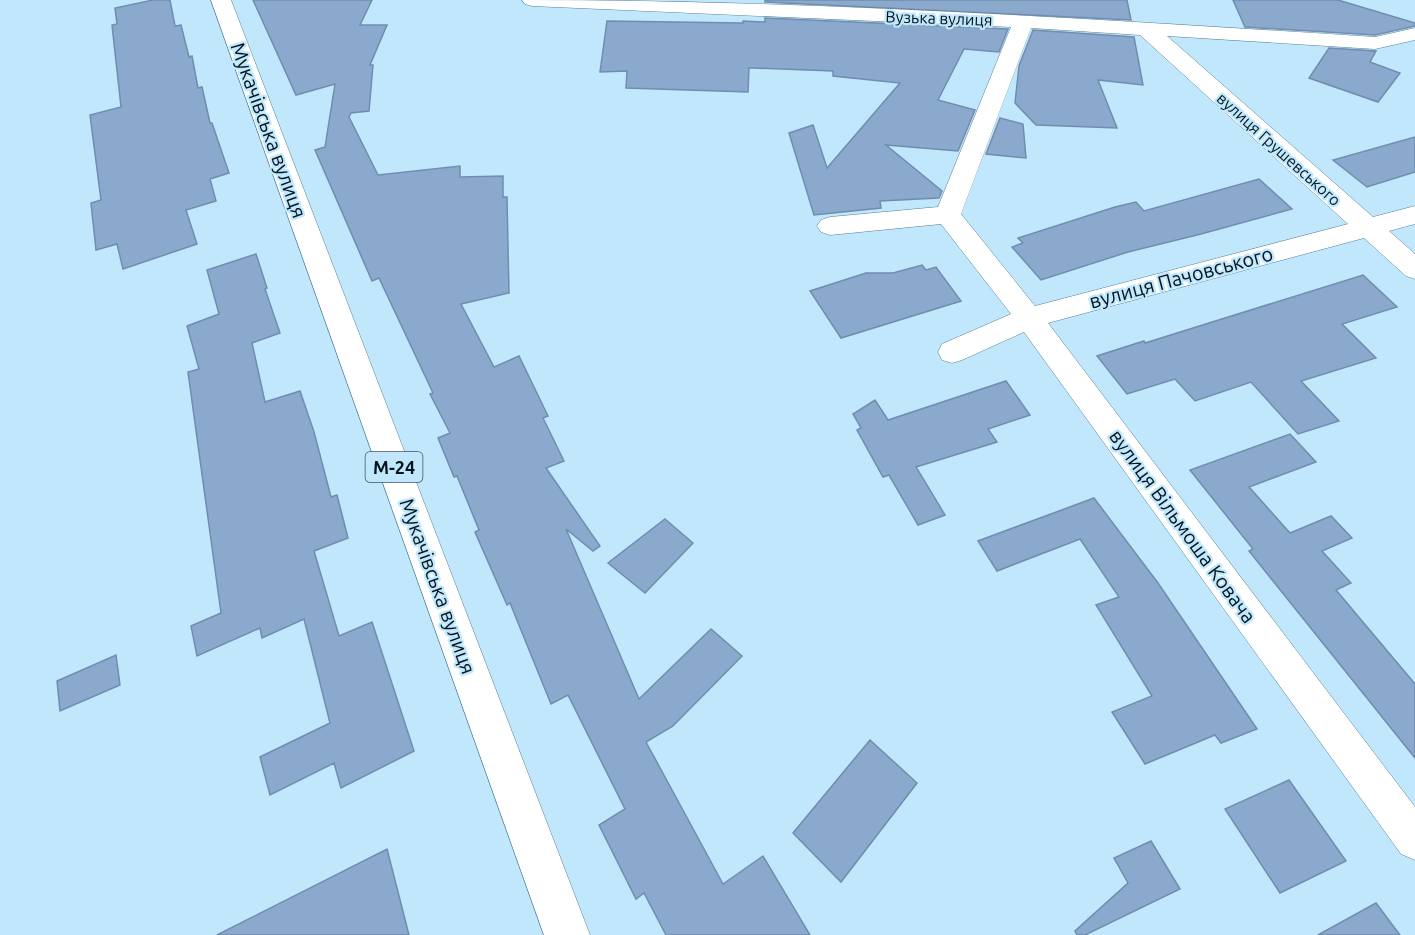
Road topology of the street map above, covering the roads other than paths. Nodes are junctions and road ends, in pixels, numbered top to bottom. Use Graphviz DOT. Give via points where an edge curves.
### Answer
graph roads {
  1 [pos="532,0"];
  2 [pos="226,1"];
  3 [pos="1023,21"];
  4 [pos="1145,28"];
  5 [pos="1415,34"];
  6 [pos="948,215"];
  7 [pos="1415,215"];
  8 [pos="830,226"];
  9 [pos="1367,227"];
  10 [pos="1415,269"];
  11 [pos="1029,318"];
  12 [pos="952,352"];
  13 [pos="1415,840"];
  14 [pos="567,935"];
  1 -- 3 [label="street, Вузька вулиця"];
  2 -- 14 [label="highway, Мукачівська вулиця / М-24"];
  3 -- 4 [label="street, Вузька вулиця"];
  3 -- 6 [label="street, Вузька вулиця"];
  4 -- 5 [label="street, Вузька вулиця" via="1375,43"];
  4 -- 9 [label="street, вулиця Грушевського"];
  6 -- 8 [label="street"];
  6 -- 11 [label="street, вулиця Вільмоша Ковача"];
  7 -- 9 [label="street, вулиця Пачовського"];
  9 -- 10 [label="street, вулиця Грушевського"];
  9 -- 11 [label="street, вулиця Пачовського"];
  11 -- 12 [label="street, вулиця Пачовського"];
  11 -- 13 [label="street, вулиця Вільмоша Ковача"];
}
